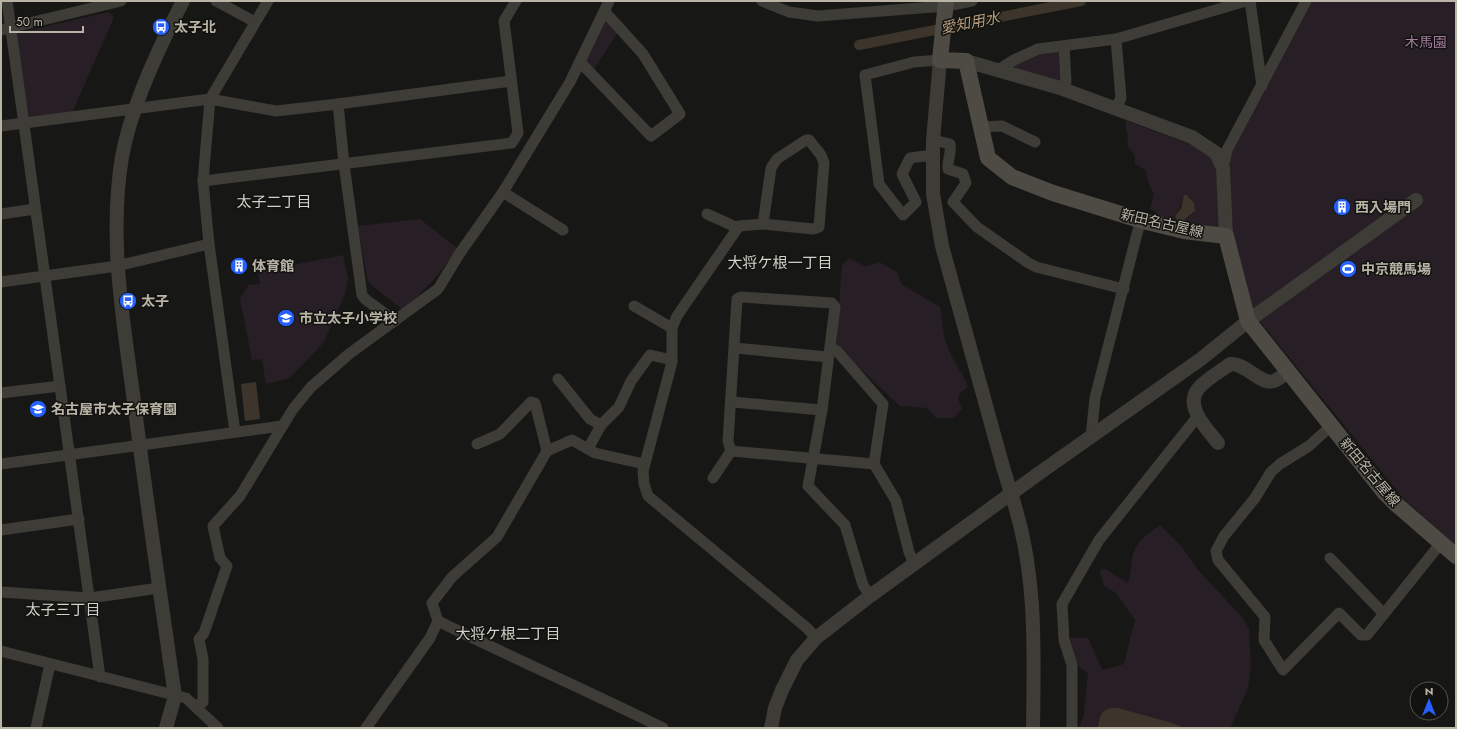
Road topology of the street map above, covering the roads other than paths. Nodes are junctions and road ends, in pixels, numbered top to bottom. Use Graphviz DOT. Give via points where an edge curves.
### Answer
graph roads {
  1 [pos="8,1"];
  2 [pos="121,1"];
  3 [pos="183,1"];
  4 [pos="216,1"];
  5 [pos="268,1"];
  6 [pos="516,1"];
  7 [pos="609,1"];
  8 [pos="762,1"];
  9 [pos="972,1"];
  10 [pos="1246,1"];
  11 [pos="1250,1"];
  12 [pos="1306,1"];
  13 [pos="946,7"];
  14 [pos="605,12"];
  15 [pos="255,22"];
  16 [pos="6,28"];
  17 [pos="1116,39"];
  18 [pos="1064,46"];
  19 [pos="940,60"];
  20 [pos="966,61"];
  21 [pos="580,62"];
  22 [pos="998,70"];
  23 [pos="511,81"];
  24 [pos="1262,86"];
  25 [pos="1060,88"];
  26 [pos="210,99"];
  27 [pos="338,104"];
  28 [pos="135,109"];
  29 [pos="1115,109"];
  30 [pos="24,123"];
  31 [pos="1,126"];
  32 [pos="980,127"];
  33 [pos="933,140"];
  34 [pos="1035,142"];
  35 [pos="932,155"];
  36 [pos="344,164"];
  37 [pos="1223,168"];
  38 [pos="203,181"];
  39 [pos="503,192"];
  40 [pos="1416,200"];
  41 [pos="35,209"];
  42 [pos="1,214"];
  43 [pos="707,214"];
  44 [pos="1143,221"];
  45 [pos="763,224"];
  46 [pos="738,228"];
  47 [pos="563,230"];
  48 [pos="1226,236"];
  49 [pos="209,244"];
  50 [pos="117,266"];
  51 [pos="45,276"];
  52 [pos="1,282"];
  53 [pos="1124,289"];
  54 [pos="634,306"];
  55 [pos="395,320"];
  56 [pos="1248,320"];
  57 [pos="672,328"];
  58 [pos="735,348"];
  59 [pos="829,353"];
  60 [pos="672,360"];
  61 [pos="1288,372"];
  62 [pos="558,379"];
  63 [pos="60,386"];
  64 [pos="1,393"];
  65 [pos="732,402"];
  66 [pos="822,410"];
  67 [pos="1198,416"];
  68 [pos="601,425"];
  69 [pos="282,426"];
  70 [pos="1331,426"];
  71 [pos="235,432"];
  72 [pos="1091,437"];
  73 [pos="1218,443"];
  74 [pos="139,444"];
  75 [pos="476,444"];
  76 [pos="588,449"];
  77 [pos="547,451"];
  78 [pos="731,451"];
  79 [pos="69,454"];
  80 [pos="812,458"];
  81 [pos="1,464"];
  82 [pos="644,464"];
  83 [pos="874,464"];
  84 [pos="713,478"];
  85 [pos="79,519"];
  86 [pos="1,530"];
  87 [pos="1441,543"];
  88 [pos="1456,556"];
  89 [pos="1330,558"];
  90 [pos="914,564"];
  91 [pos="159,588"];
  92 [pos="1,592"];
  93 [pos="870,596"];
  94 [pos="90,598"];
  95 [pos="1384,614"];
  96 [pos="438,621"];
  97 [pos="816,638"];
  98 [pos="1,651"];
  99 [pos="50,664"];
  100 [pos="100,677"];
  101 [pos="175,696"];
  102 [pos="196,706"];
  103 [pos="36,728"];
  104 [pos="166,728"];
  105 [pos="218,728"];
  106 [pos="366,728"];
  107 [pos="663,728"];
  108 [pos="771,728"];
  109 [pos="1033,728"];
  110 [pos="1072,728"];
  1 -- 16 [label="street"];
  2 -- 16 [label="street"];
  3 -- 28 [label="street" via="165,36"];
  4 -- 15 [label="street"];
  5 -- 15 [label="street"];
  6 -- 23 [label="street" via="504,21"];
  7 -- 14 [label="street"];
  8 -- 13 [label="street" via="789,12 818,16"];
  9 -- 13 [label="street"];
  10 -- 17 [label="street"];
  11 -- 24 [label="street"];
  12 -- 24 [label="street"];
  13 -- 19 [label="main road"];
  14 -- 21 [label="street"];
  14 -- 21 [label="street" via="643,54 680,114 650,136"];
  15 -- 26 [label="street"];
  16 -- 30 [label="street"];
  17 -- 18 [label="street"];
  17 -- 29 [label="street" via="1121,98"];
  18 -- 22 [label="street" via="1038,49"];
  18 -- 25 [label="street" via="1066,82"];
  19 -- 20 [label="main road"];
  19 -- 33 [label="street"];
  19 -- 35 [label="street" via="914,62 865,75 879,184 903,215 916,202 902,174 910,158"];
  20 -- 22 [label="street"];
  20 -- 32 [label="main road, 新田名古屋線"];
  21 -- 39 [label="street"];
  22 -- 25 [label="street"];
  23 -- 27 [label="street"];
  23 -- 36 [label="street" via="518,133 512,143"];
  24 -- 37 [label="street" via="1227,150"];
  25 -- 29 [label="street"];
  26 -- 27 [label="street" via="276,110"];
  26 -- 28 [label="street"];
  26 -- 38 [label="street"];
  27 -- 36 [label="street"];
  28 -- 30 [label="street"];
  28 -- 50 [label="street" via="122,156 116,213"];
  29 -- 37 [label="street" via="1192,137 1216,153"];
  30 -- 31 [label="street"];
  30 -- 41 [label="street"];
  32 -- 34 [label="street" via="1002,126"];
  32 -- 44 [label="main road, 新田名古屋線" via="988,158 1012,177 1053,193"];
  33 -- 35 [label="street"];
  33 -- 53 [label="street" via="950,144 948,169 963,174 966,183 953,202 977,227 1036,267"];
  35 -- 109 [label="street, bridge" via="933,194 942,246 1025,542 1034,620"];
  36 -- 38 [label="street"];
  36 -- 55 [label="street" via="362,295"];
  37 -- 48 [label="street"];
  38 -- 49 [label="street"];
  39 -- 47 [label="street"];
  39 -- 55 [label="street" via="438,289"];
  40 -- 56 [label="street"];
  41 -- 42 [label="street"];
  41 -- 51 [label="street"];
  43 -- 46 [label="street"];
  44 -- 48 [label="main road, 新田名古屋線" via="1184,231"];
  44 -- 53 [label="street" via="1139,226"];
  45 -- 45 [label="street" via="771,168 777,159 809,140 822,155 824,163 819,227 813,229"];
  45 -- 46 [label="street"];
  46 -- 57 [label="street" via="677,316"];
  48 -- 56 [label="main road, 新田名古屋線"];
  49 -- 50 [label="street"];
  49 -- 71 [label="street"];
  50 -- 51 [label="street"];
  50 -- 74 [label="street"];
  51 -- 52 [label="street"];
  51 -- 63 [label="street"];
  53 -- 72 [label="street" via="1096,398"];
  54 -- 57 [label="street"];
  55 -- 69 [label="street" via="349,354 311,387 292,409"];
  56 -- 61 [label="main road, 新田名古屋線"];
  56 -- 72 [label="street" via="1201,359"];
  57 -- 60 [label="street"];
  58 -- 59 [label="street"];
  58 -- 59 [label="street" via="737,299 741,297 832,303 835,307"];
  58 -- 65 [label="street"];
  59 -- 66 [label="street"];
  59 -- 83 [label="street" via="837,351 883,404"];
  60 -- 68 [label="street" via="650,355 631,381 619,407"];
  60 -- 82 [label="street"];
  61 -- 67 [label="street" via="1274,381 1268,381 1240,365 1230,364 1199,388 1195,398"];
  61 -- 70 [label="main road, 新田名古屋線"];
  62 -- 68 [label="street" via="590,419"];
  63 -- 64 [label="street"];
  63 -- 79 [label="street"];
  65 -- 66 [label="street"];
  65 -- 78 [label="street" via="728,442"];
  66 -- 80 [label="street"];
  67 -- 73 [label="street"];
  67 -- 110 [label="street" via="1099,540 1062,604 1064,640 1072,665"];
  68 -- 76 [label="street"];
  69 -- 71 [label="street"];
  69 -- 102 [label="street" via="240,496 213,526 220,558 227,566 204,633 199,640 203,659 203,702"];
  70 -- 87 [label="main road, 新田名古屋線" via="1396,504"];
  70 -- 95 [label="street" via="1309,446 1271,472 1219,546 1216,551 1218,560 1264,617 1264,640 1283,670 1339,614 1364,636"];
  71 -- 74 [label="street"];
  72 -- 90 [label="street"];
  74 -- 79 [label="street"];
  74 -- 91 [label="street"];
  75 -- 77 [label="street" via="500,434 531,402 535,403"];
  76 -- 77 [label="street" via="572,440"];
  76 -- 82 [label="street" via="594,454"];
  77 -- 96 [label="street" via="498,537 452,577 432,603"];
  78 -- 80 [label="street"];
  78 -- 84 [label="street"];
  79 -- 81 [label="street"];
  79 -- 85 [label="street"];
  80 -- 83 [label="street"];
  80 -- 93 [label="street" via="808,486 845,525 863,585"];
  82 -- 97 [label="street" via="644,484 648,496"];
  83 -- 90 [label="street" via="896,500"];
  85 -- 86 [label="street"];
  85 -- 94 [label="street"];
  87 -- 88 [label="main road, 新田名古屋線"];
  87 -- 95 [label="street"];
  89 -- 95 [label="street"];
  90 -- 93 [label="street"];
  91 -- 94 [label="street"];
  91 -- 101 [label="street"];
  92 -- 94 [label="street"];
  93 -- 97 [label="street"];
  94 -- 100 [label="street"];
  96 -- 106 [label="street" via="430,638"];
  96 -- 107 [label="street"];
  97 -- 108 [label="street" via="797,660 775,708"];
  98 -- 99 [label="street"];
  99 -- 100 [label="street"];
  99 -- 103 [label="street"];
  100 -- 101 [label="street"];
  101 -- 102 [label="street" via="186,698"];
  101 -- 104 [label="street"];
  102 -- 105 [label="street"];
}
